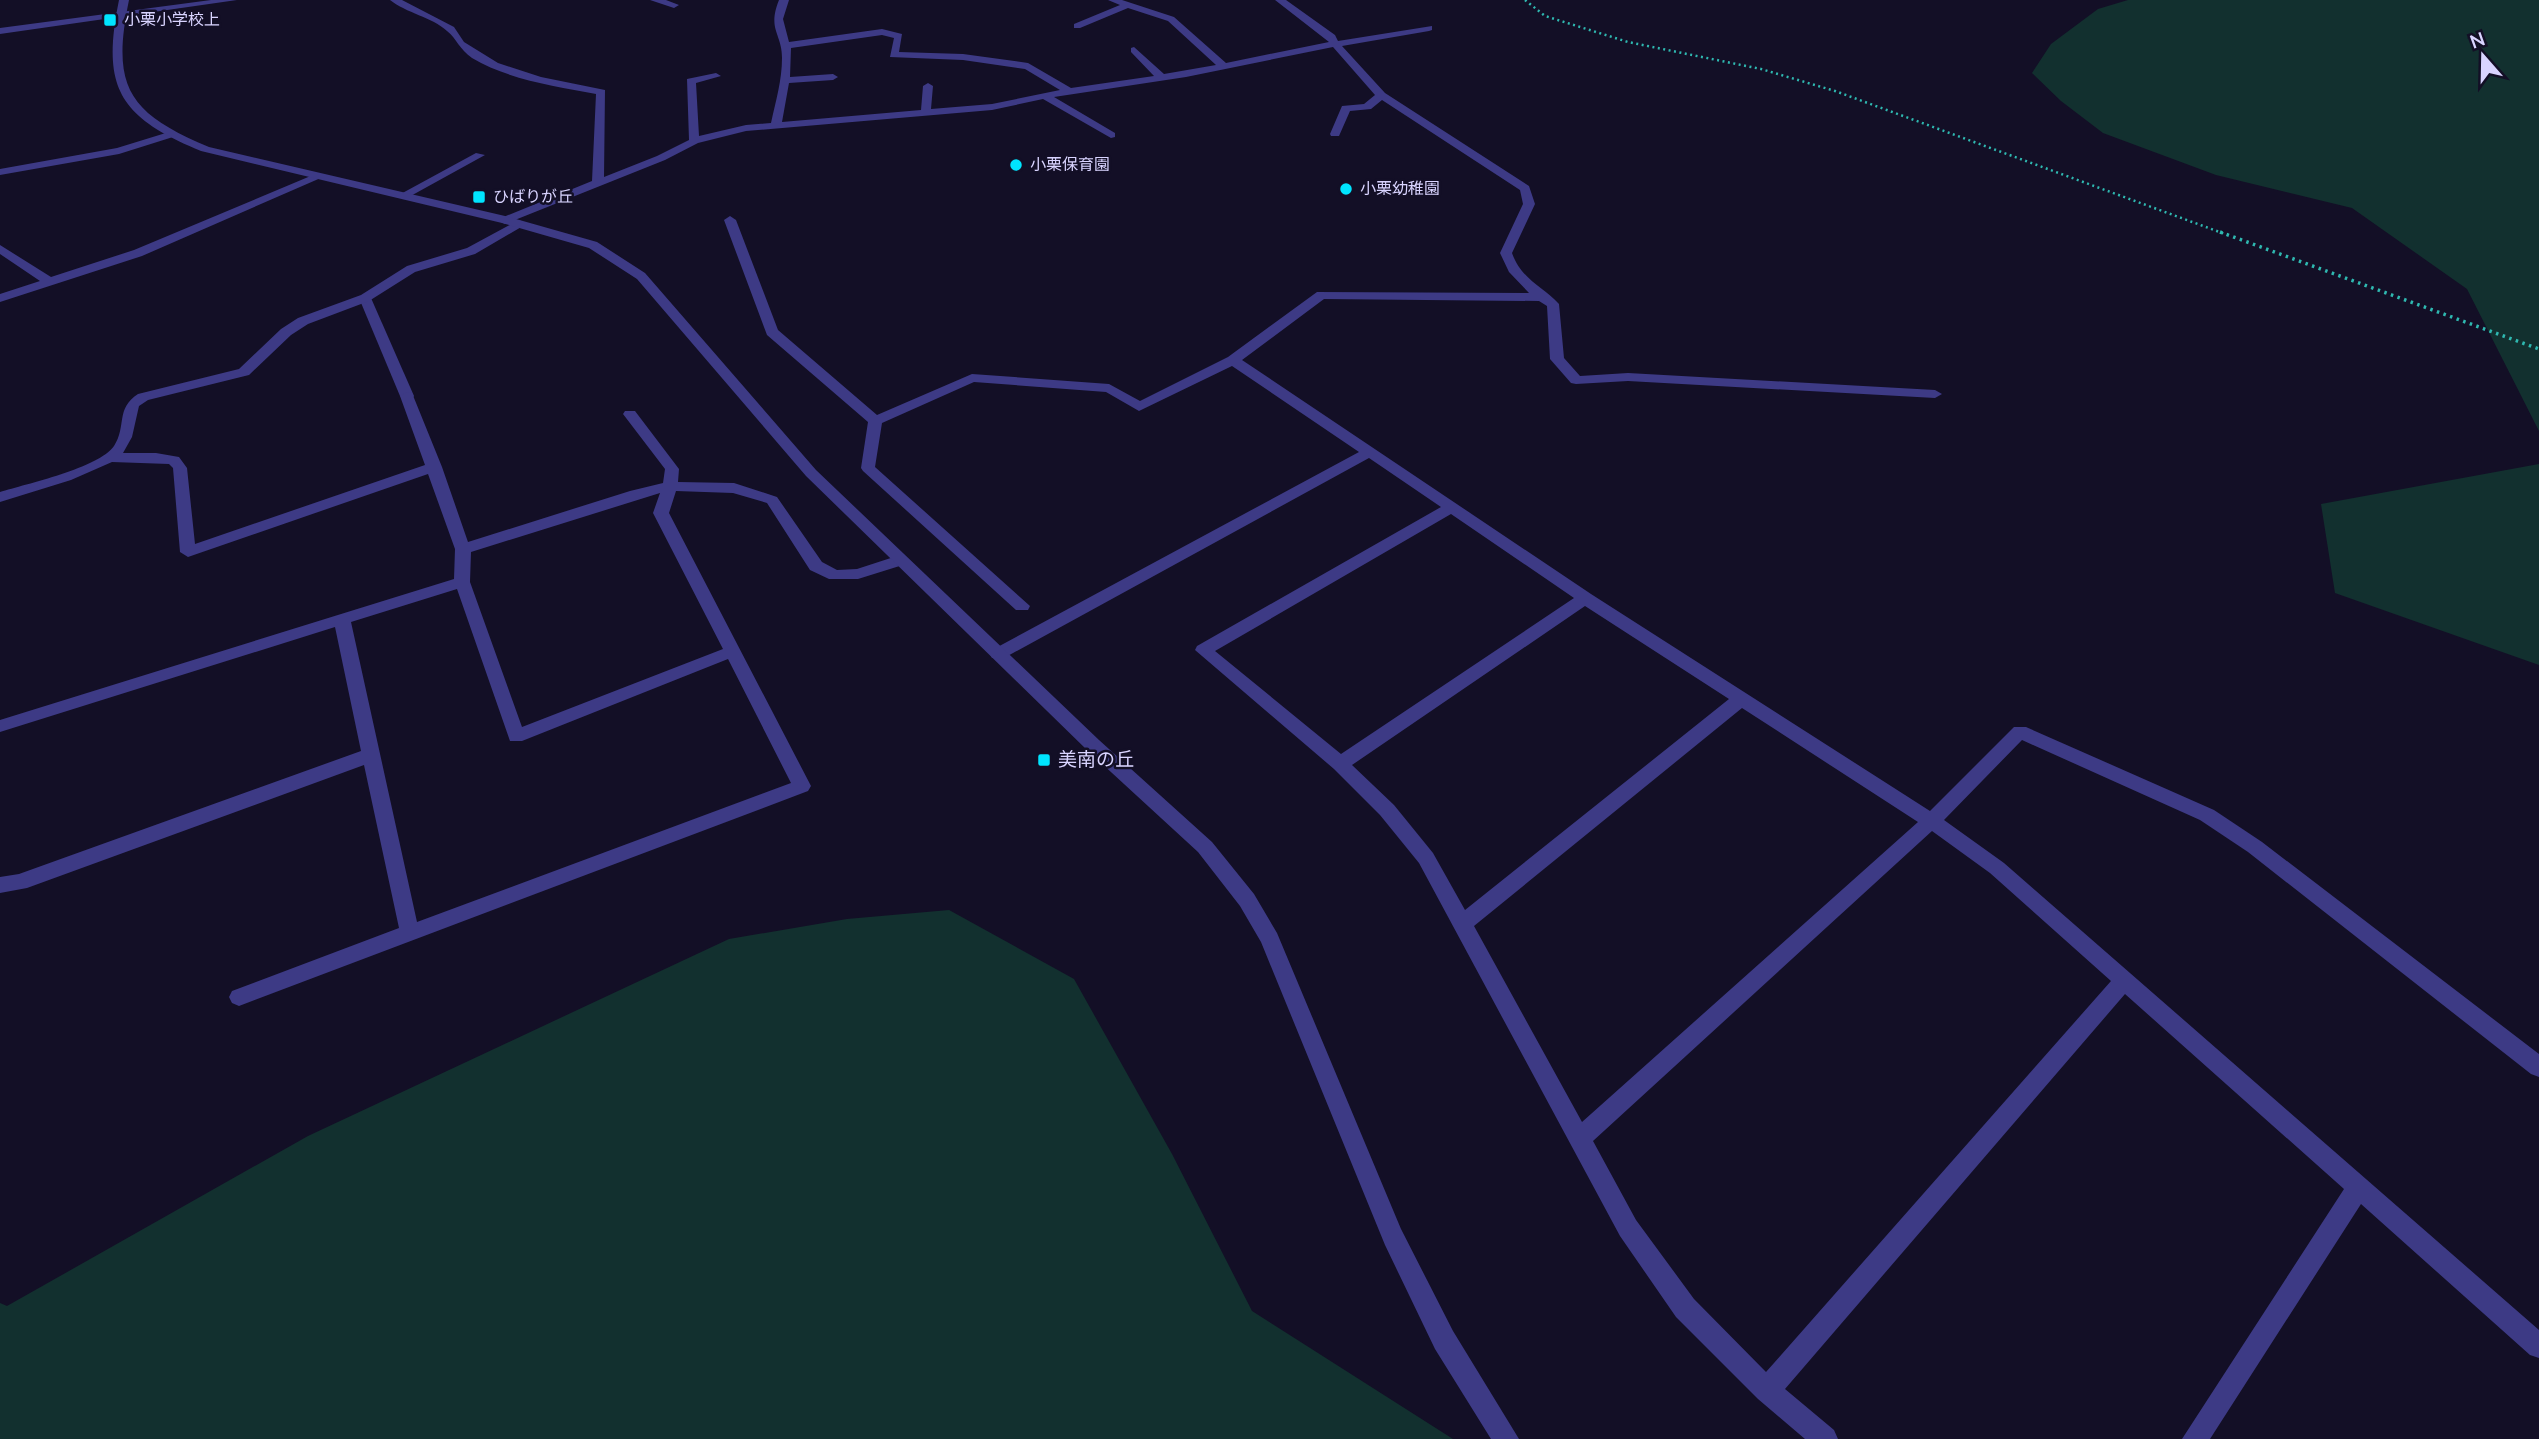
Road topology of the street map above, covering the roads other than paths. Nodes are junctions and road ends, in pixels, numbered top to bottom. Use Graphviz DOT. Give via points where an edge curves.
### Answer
graph roads {
  1 [pos="232,0"];
  2 [pos="394,0"];
  3 [pos="655,0"];
  4 [pos="784,0"];
  5 [pos="1114,0"];
  6 [pos="1280,0"];
  7 [pos="674,5"];
  8 [pos="1128,5"];
  9 [pos="122,8"];
  10 [pos="1077,26"];
  11 [pos="1429,28"];
  12 [pos="0,31"];
  13 [pos="1335,44"];
  14 [pos="784,46"];
  15 [pos="1134,50"];
  16 [pos="1223,66"];
  17 [pos="716,76"];
  18 [pos="833,77"];
  19 [pos="1161,78"];
  20 [pos="783,81"];
  21 [pos="928,86"];
  22 [pos="1069,92"];
  23 [pos="1381,95"];
  24 [pos="1045,96"];
  25 [pos="926,113"];
  26 [pos="776,124"];
  27 [pos="1335,134"];
  28 [pos="169,135"];
  29 [pos="1111,135"];
  30 [pos="694,141"];
  31 [pos="480,156"];
  32 [pos="0,172"];
  33 [pos="317,177"];
  34 [pos="598,183"];
  35 [pos="403,196"];
  36 [pos="730,220"];
  37 [pos="512,222"];
  38 [pos="0,249"];
  39 [pos="50,282"];
  40 [pos="1541,297"];
  41 [pos="0,298"];
  42 [pos="365,299"];
  43 [pos="1233,360"];
  44 [pos="1935,394"];
  45 [pos="630,414"];
  46 [pos="875,421"];
  47 [pos="1370,452"];
  48 [pos="113,458"];
  49 [pos="435,467"];
  50 [pos="670,486"];
  51 [pos="0,497"];
  52 [pos="1451,508"];
  53 [pos="463,549"];
  54 [pos="900,560"];
  55 [pos="462,582"];
  56 [pos="1585,598"];
  57 [pos="1022,606"];
  58 [pos="342,621"];
  59 [pos="733,651"];
  60 [pos="998,654"];
  61 [pos="1741,699"];
  62 [pos="0,726"];
  63 [pos="371,755"];
  64 [pos="1340,764"];
  65 [pos="1931,821"];
  66 [pos="0,885"];
  67 [pos="1462,924"];
  68 [pos="410,933"];
  69 [pos="2123,982"];
  70 [pos="239,997"];
  71 [pos="2539,1067"];
  72 [pos="1578,1140"];
  73 [pos="2358,1187"];
  74 [pos="2539,1346"];
  75 [pos="1767,1390"];
  76 [pos="1506,1439"];
  77 [pos="1825,1439"];
  78 [pos="2195,1439"];
  1 -- 9 [label="street"];
  2 -- 34 [label="street" via="451,29 455,42 498,68 601,92"];
  3 -- 7 [label="street"];
  4 -- 14 [label="street" via="776,17"];
  5 -- 8 [label="street"];
  6 -- 13 [label="street" via="1332,37"];
  8 -- 10 [label="street"];
  8 -- 16 [label="street" via="1171,19"];
  9 -- 12 [label="street"];
  9 -- 28 [label="street" via="114,60 130,104"];
  11 -- 13 [label="street"];
  13 -- 16 [label="street"];
  13 -- 23 [label="street"];
  14 -- 20 [label="street" via="788,55"];
  14 -- 22 [label="street" via="881,32 899,36 893,55 963,57 1028,66"];
  15 -- 19 [label="street"];
  16 -- 19 [label="street"];
  17 -- 30 [label="street" via="691,81"];
  18 -- 20 [label="street"];
  19 -- 22 [label="street"];
  20 -- 26 [label="street"];
  21 -- 25 [label="street"];
  22 -- 24 [label="street"];
  23 -- 27 [label="street" via="1367,107 1346,108"];
  23 -- 40 [label="street" via="1525,188 1529,204 1506,253 1510,269"];
  24 -- 25 [label="street"];
  24 -- 29 [label="street"];
  25 -- 26 [label="street"];
  26 -- 30 [label="street"];
  28 -- 32 [label="street" via="119,151"];
  28 -- 33 [label="street" via="205,149"];
  30 -- 34 [label="street"];
  31 -- 35 [label="street"];
  33 -- 35 [label="street"];
  33 -- 39 [label="street" via="138,253"];
  34 -- 37 [label="street"];
  35 -- 37 [label="street"];
  36 -- 46 [label="street" via="772,332"];
  37 -- 42 [label="street" via="471,251 411,269"];
  37 -- 54 [label="street" via="593,245 641,276 811,474"];
  38 -- 39 [label="street"];
  39 -- 41 [label="street"];
  40 -- 43 [label="street" via="1321,295"];
  40 -- 44 [label="street" via="1553,304 1557,359 1576,380 1628,377"];
  42 -- 48 [label="street" via="303,321 244,372 163,390 132,404 122,445"];
  42 -- 49 [label="street"];
  43 -- 46 [label="street" via="1139,407 1109,388 972,378"];
  43 -- 47 [label="street"];
  45 -- 50 [label="street" via="672,469"];
  46 -- 57 [label="street" via="868,468"];
  47 -- 52 [label="street"];
  47 -- 60 [label="street"];
  48 -- 49 [label="street" via="174,460 180,468 188,552"];
  48 -- 51 [label="street"];
  49 -- 53 [label="street"];
  50 -- 53 [label="street"];
  50 -- 54 [label="street" via="734,488 772,500 816,566 835,575 858,574"];
  50 -- 59 [label="street" via="661,513"];
  52 -- 56 [label="street"];
  52 -- 64 [label="street" via="1203,650"];
  53 -- 55 [label="street"];
  54 -- 60 [label="street"];
  55 -- 58 [label="street"];
  55 -- 59 [label="street" via="516,736"];
  56 -- 61 [label="street"];
  56 -- 64 [label="street"];
  58 -- 62 [label="street"];
  58 -- 63 [label="street"];
  59 -- 68 [label="street" via="802,786"];
  60 -- 76 [label="street" via="1205,847 1247,900 1270,939 1393,1237 1444,1340"];
  61 -- 65 [label="street"];
  61 -- 67 [label="street"];
  63 -- 66 [label="street" via="20,883"];
  63 -- 68 [label="street"];
  64 -- 67 [label="street" via="1387,810 1426,858"];
  65 -- 69 [label="street" via="1997,868"];
  65 -- 71 [label="street" via="2020,732 2207,815 2255,847"];
  65 -- 72 [label="street"];
  67 -- 72 [label="street"];
  68 -- 70 [label="street"];
  69 -- 73 [label="street"];
  69 -- 75 [label="street"];
  72 -- 75 [label="street" via="1628,1228 1685,1308"];
  73 -- 74 [label="street"];
  73 -- 78 [label="street"];
  75 -- 77 [label="street"];
}
